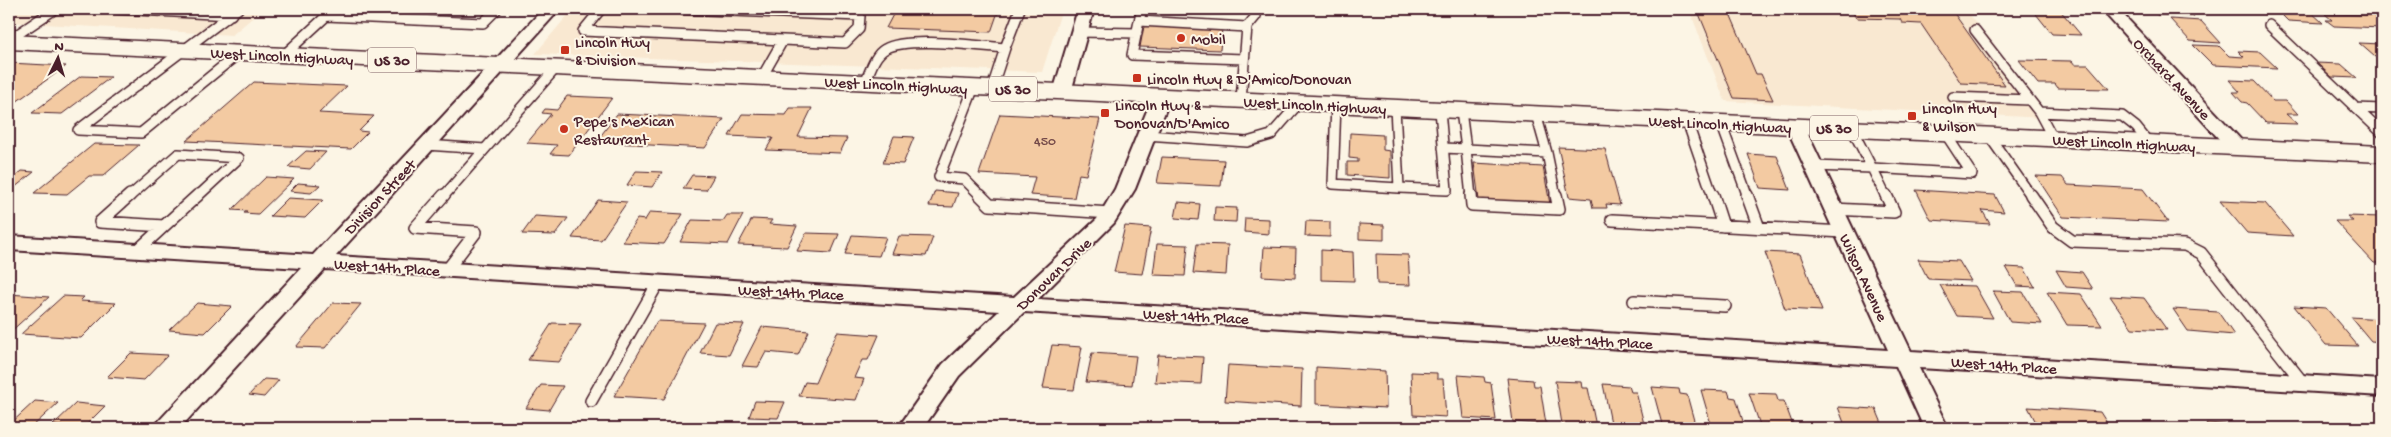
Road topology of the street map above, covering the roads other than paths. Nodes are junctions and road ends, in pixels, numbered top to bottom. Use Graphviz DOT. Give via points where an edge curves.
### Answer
graph roads {
  1 [pos="55,9"];
  2 [pos="118,9"];
  3 [pos="238,9"];
  4 [pos="334,9"];
  5 [pos="497,9"];
  6 [pos="552,9"];
  7 [pos="601,9"];
  8 [pos="680,9"];
  9 [pos="1020,9"];
  10 [pos="1086,9"];
  11 [pos="1142,9"];
  12 [pos="1257,9"];
  13 [pos="2110,9"];
  14 [pos="231,15"];
  15 [pos="326,16"];
  16 [pos="1139,21"];
  17 [pos="2270,25"];
  18 [pos="1247,27"];
  19 [pos="1975,30"];
  20 [pos="1079,32"];
  21 [pos="1137,33"];
  22 [pos="783,40"];
  23 [pos="9,41"];
  24 [pos="1004,48"];
  25 [pos="185,50"];
  26 [pos="239,53"];
  27 [pos="284,55"];
  28 [pos="1244,59"];
  29 [pos="500,65"];
  30 [pos="556,68"];
  31 [pos="762,77"];
  32 [pos="865,82"];
  33 [pos="983,88"];
  34 [pos="1062,92"];
  35 [pos="1162,96"];
  36 [pos="1953,97"];
  37 [pos="1241,100"];
  38 [pos="2029,100"];
  39 [pos="1299,103"];
  40 [pos="1336,104"];
  41 [pos="1395,107"];
  42 [pos="2356,108"];
  43 [pos="2382,109"];
  44 [pos="1450,110"];
  45 [pos="2039,112"];
  46 [pos="1536,114"];
  47 [pos="1687,121"];
  48 [pos="1721,123"];
  49 [pos="1795,126"];
  50 [pos="1852,129"];
  51 [pos="1945,133"];
  52 [pos="1146,135"];
  53 [pos="1989,136"];
  54 [pos="2053,138"];
  55 [pos="2149,143"];
  56 [pos="426,145"];
  57 [pos="2237,147"];
  58 [pos="484,148"];
  59 [pos="1443,148"];
  60 [pos="1466,149"];
  61 [pos="2381,150"];
  62 [pos="1546,153"];
  63 [pos="1813,166"];
  64 [pos="1872,168"];
  65 [pos="1399,188"];
  66 [pos="1833,209"];
  67 [pos="1110,213"];
  68 [pos="1612,220"];
  69 [pos="165,226"];
  70 [pos="1723,226"];
  71 [pos="1759,228"];
  72 [pos="1844,232"];
  73 [pos="9,243"];
  74 [pos="137,251"];
  75 [pos="318,262"];
  76 [pos="447,270"];
  77 [pos="658,283"];
  78 [pos="1634,302"];
  79 [pos="1021,304"];
  80 [pos="1725,306"];
  81 [pos="1903,358"];
  82 [pos="2302,383"];
  83 [pos="2382,388"];
  84 [pos="591,401"];
  85 [pos="166,428"];
  86 [pos="910,428"];
  87 [pos="1936,428"];
  1 -- 23 [label="lane"];
  2 -- 14 [label="lane"];
  3 -- 14 [label="lane"];
  4 -- 15 [label="lane"];
  5 -- 15 [label="lane" via="483,23"];
  6 -- 29 [label="street, Division Street"];
  7 -- 22 [label="lane" via="583,31"];
  8 -- 22 [label="lane" via="860,16 859,29 846,43"];
  9 -- 24 [label="lane"];
  10 -- 20 [label="street"];
  11 -- 16 [label="lane"];
  12 -- 18 [label="lane" via="1256,16"];
  13 -- 57 [label="street, Orchard Avenue"];
  14 -- 25 [label="lane"];
  15 -- 27 [label="lane"];
  16 -- 18 [label="lane"];
  16 -- 21 [label="lane"];
  17 -- 42 [label="lane"];
  18 -- 28 [label="lane"];
  19 -- 38 [label="lane"];
  20 -- 21 [label="lane"];
  20 -- 34 [label="street"];
  21 -- 28 [label="lane" via="1132,55"];
  22 -- 31 [label="lane"];
  23 -- 25 [label="main road, West Lincoln Highway / US 30"];
  24 -- 32 [label="lane" via="890,46 884,49"];
  24 -- 33 [label="lane"];
  25 -- 26 [label="main road, West Lincoln Highway / US 30"];
  25 -- 26 [label="lane" via="78,130 141,134"];
  26 -- 27 [label="main road, West Lincoln Highway / US 30"];
  27 -- 29 [label="main road, West Lincoln Highway / US 30"];
  28 -- 37 [label="lane"];
  29 -- 30 [label="main road, West Lincoln Highway / US 30"];
  29 -- 56 [label="street, Division Street"];
  30 -- 31 [label="main road, West Lincoln Highway / US 30"];
  30 -- 58 [label="lane"];
  31 -- 32 [label="main road, West Lincoln Highway / US 30"];
  32 -- 33 [label="main road, West Lincoln Highway / US 30"];
  33 -- 34 [label="main road, West Lincoln Highway / US 30"];
  33 -- 67 [label="lane" via="939,177 964,179 990,205"];
  34 -- 35 [label="main road, West Lincoln Highway / US 30"];
  35 -- 37 [label="main road, West Lincoln Highway / US 30"];
  35 -- 52 [label="street, Donovan Drive"];
  36 -- 38 [label="lane"];
  37 -- 39 [label="main road, West Lincoln Highway / US 30"];
  38 -- 45 [label="lane"];
  39 -- 40 [label="main road, West Lincoln Highway / US 30"];
  39 -- 52 [label="lane" via="1271,135 1247,142"];
  40 -- 41 [label="main road, West Lincoln Highway / US 30"];
  40 -- 65 [label="lane" via="1333,184"];
  41 -- 44 [label="main road, West Lincoln Highway / US 30"];
  41 -- 65 [label="lane"];
  42 -- 43 [label="lane"];
  42 -- 61 [label="lane"];
  44 -- 46 [label="main road, West Lincoln Highway / US 30"];
  44 -- 59 [label="lane"];
  44 -- 60 [label="lane"];
  45 -- 54 [label="lane"];
  45 -- 55 [label="lane" via="2122,116"];
  46 -- 47 [label="main road, West Lincoln Highway / US 30"];
  46 -- 62 [label="lane"];
  47 -- 48 [label="main road, West Lincoln Highway / US 30"];
  47 -- 70 [label="lane"];
  48 -- 49 [label="main road, West Lincoln Highway / US 30"];
  48 -- 71 [label="lane"];
  49 -- 50 [label="main road, West Lincoln Highway / US 30"];
  49 -- 63 [label="street, Wilson Avenue"];
  50 -- 51 [label="main road, West Lincoln Highway / US 30"];
  50 -- 64 [label="lane"];
  51 -- 53 [label="main road, West Lincoln Highway / US 30"];
  51 -- 64 [label="lane" via="1972,174"];
  52 -- 67 [label="street, Donovan Drive" via="1125,189"];
  53 -- 54 [label="main road, West Lincoln Highway / US 30"];
  53 -- 82 [label="lane" via="2053,227 2072,241 2185,245 2201,253"];
  54 -- 55 [label="main road, West Lincoln Highway / US 30"];
  55 -- 57 [label="main road, West Lincoln Highway / US 30"];
  56 -- 58 [label="lane"];
  56 -- 75 [label="street, Division Street"];
  57 -- 61 [label="main road, West Lincoln Highway / US 30"];
  58 -- 76 [label="lane" via="415,228 476,232"];
  59 -- 60 [label="lane"];
  59 -- 65 [label="lane" via="1447,190"];
  60 -- 62 [label="lane"];
  60 -- 62 [label="lane" via="1472,205 1559,209"];
  63 -- 64 [label="lane"];
  63 -- 66 [label="street, Wilson Avenue"];
  64 -- 66 [label="lane" via="1894,212"];
  66 -- 72 [label="street, Wilson Avenue"];
  67 -- 79 [label="street, Donovan Drive" via="1104,223"];
  68 -- 70 [label="lane"];
  69 -- 69 [label="lane" via="212,182 239,158 178,154 100,222"];
  69 -- 74 [label="lane"];
  70 -- 71 [label="lane"];
  71 -- 72 [label="lane"];
  72 -- 81 [label="street, Wilson Avenue"];
  73 -- 74 [label="street, West 14th Place"];
  74 -- 75 [label="street, West 14th Place"];
  75 -- 76 [label="street, West 14th Place"];
  75 -- 85 [label="street, Division Street"];
  76 -- 77 [label="street, West 14th Place"];
  77 -- 79 [label="street, West 14th Place"];
  77 -- 84 [label="lane"];
  78 -- 80 [label="lane"];
  79 -- 81 [label="street, West 14th Place"];
  79 -- 86 [label="street, Donovan Drive" via="951,370"];
  81 -- 82 [label="street, West 14th Place"];
  81 -- 87 [label="street, Wilson Avenue"];
  82 -- 83 [label="street, West 14th Place"];
}
